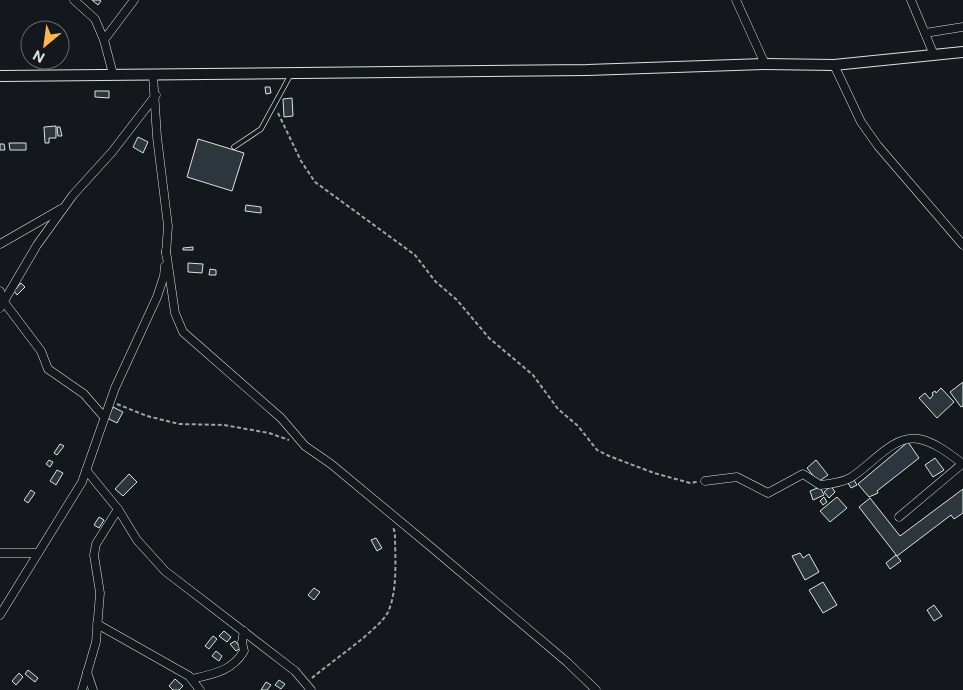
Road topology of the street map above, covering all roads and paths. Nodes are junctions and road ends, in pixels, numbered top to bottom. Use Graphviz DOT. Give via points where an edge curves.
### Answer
graph roads {
  1 [pos="74,0"];
  2 [pos="134,0"];
  3 [pos="736,0"];
  4 [pos="911,0"];
  5 [pos="963,27"];
  6 [pos="925,33"];
  7 [pos="104,40"];
  8 [pos="963,52"];
  9 [pos="934,55"];
  10 [pos="765,64"];
  11 [pos="834,65"];
  12 [pos="113,74"];
  13 [pos="291,74"];
  14 [pos="153,75"];
  15 [pos="0,76"];
  16 [pos="156,95"];
  17 [pos="275,107"];
  18 [pos="234,147"];
  19 [pos="63,209"];
  20 [pos="0,244"];
  21 [pos="963,245"];
  22 [pos="166,251"];
  23 [pos="0,291"];
  24 [pos="2,305"];
  25 [pos="110,400"];
  26 [pos="104,417"];
  27 [pos="305,446"];
  28 [pos="963,464"];
  29 [pos="86,470"];
  30 [pos="704,481"];
  31 [pos="118,509"];
  32 [pos="390,514"];
  33 [pos="899,517"];
  34 [pos="38,553"];
  35 [pos="0,554"];
  36 [pos="0,614"];
  37 [pos="97,624"];
  38 [pos="244,632"];
  39 [pos="87,672"];
  40 [pos="192,679"];
  41 [pos="308,686"];
  42 [pos="82,690"];
  43 [pos="93,690"];
  44 [pos="200,690"];
  45 [pos="596,690"];
  1 -- 7 [label="street" via="95,19"];
  2 -- 7 [label="street"];
  3 -- 10 [label="street"];
  4 -- 6 [label="street"];
  5 -- 6 [label="street"];
  6 -- 9 [label="street"];
  7 -- 12 [label="street"];
  8 -- 9 [label="street"];
  9 -- 11 [label="street"];
  10 -- 11 [label="street"];
  10 -- 13 [label="street"];
  11 -- 21 [label="street" via="861,122 878,146"];
  12 -- 14 [label="street"];
  12 -- 15 [label="street"];
  13 -- 14 [label="street"];
  13 -- 17 [label="lane"];
  14 -- 16 [label="street"];
  16 -- 19 [label="street"];
  16 -- 22 [label="street" via="157,138 168,226"];
  17 -- 18 [label="lane" via="261,129"];
  17 -- 30 [label="path" via="300,161 316,182 415,255 489,338 534,375 558,409 578,426 597,450 654,473 690,483"];
  19 -- 20 [label="street"];
  19 -- 24 [label="street" via="37,245"];
  22 -- 25 [label="street" via="164,276 157,297"];
  22 -- 27 [label="street" via="175,313 183,332 281,418"];
  23 -- 24 [label="street"];
  24 -- 26 [label="street" via="41,351 48,369 84,394"];
  25 -- 26 [label="street"];
  25 -- 27 [label="path" via="127,410 179,424 224,425 269,433"];
  26 -- 29 [label="street"];
  27 -- 32 [label="street"];
  28 -- 30 [label="street" via="927,441 910,438 852,476 830,484 820,485 803,474 768,493 737,477"];
  28 -- 33 [label="street"];
  29 -- 31 [label="street"];
  29 -- 34 [label="street" via="82,482"];
  31 -- 37 [label="street" via="96,544 94,555 100,593"];
  31 -- 38 [label="street" via="138,540 165,571"];
  32 -- 41 [label="path" via="395,542 393,588 388,610 368,633"];
  32 -- 45 [label="street" via="568,662"];
  34 -- 35 [label="street"];
  34 -- 36 [label="street"];
  37 -- 39 [label="street" via="96,642"];
  37 -- 40 [label="street"];
  38 -- 40 [label="street" via="244,651 234,664 218,673"];
  38 -- 41 [label="street"];
  39 -- 42 [label="street"];
  39 -- 43 [label="street"];
  40 -- 44 [label="street"];
}
